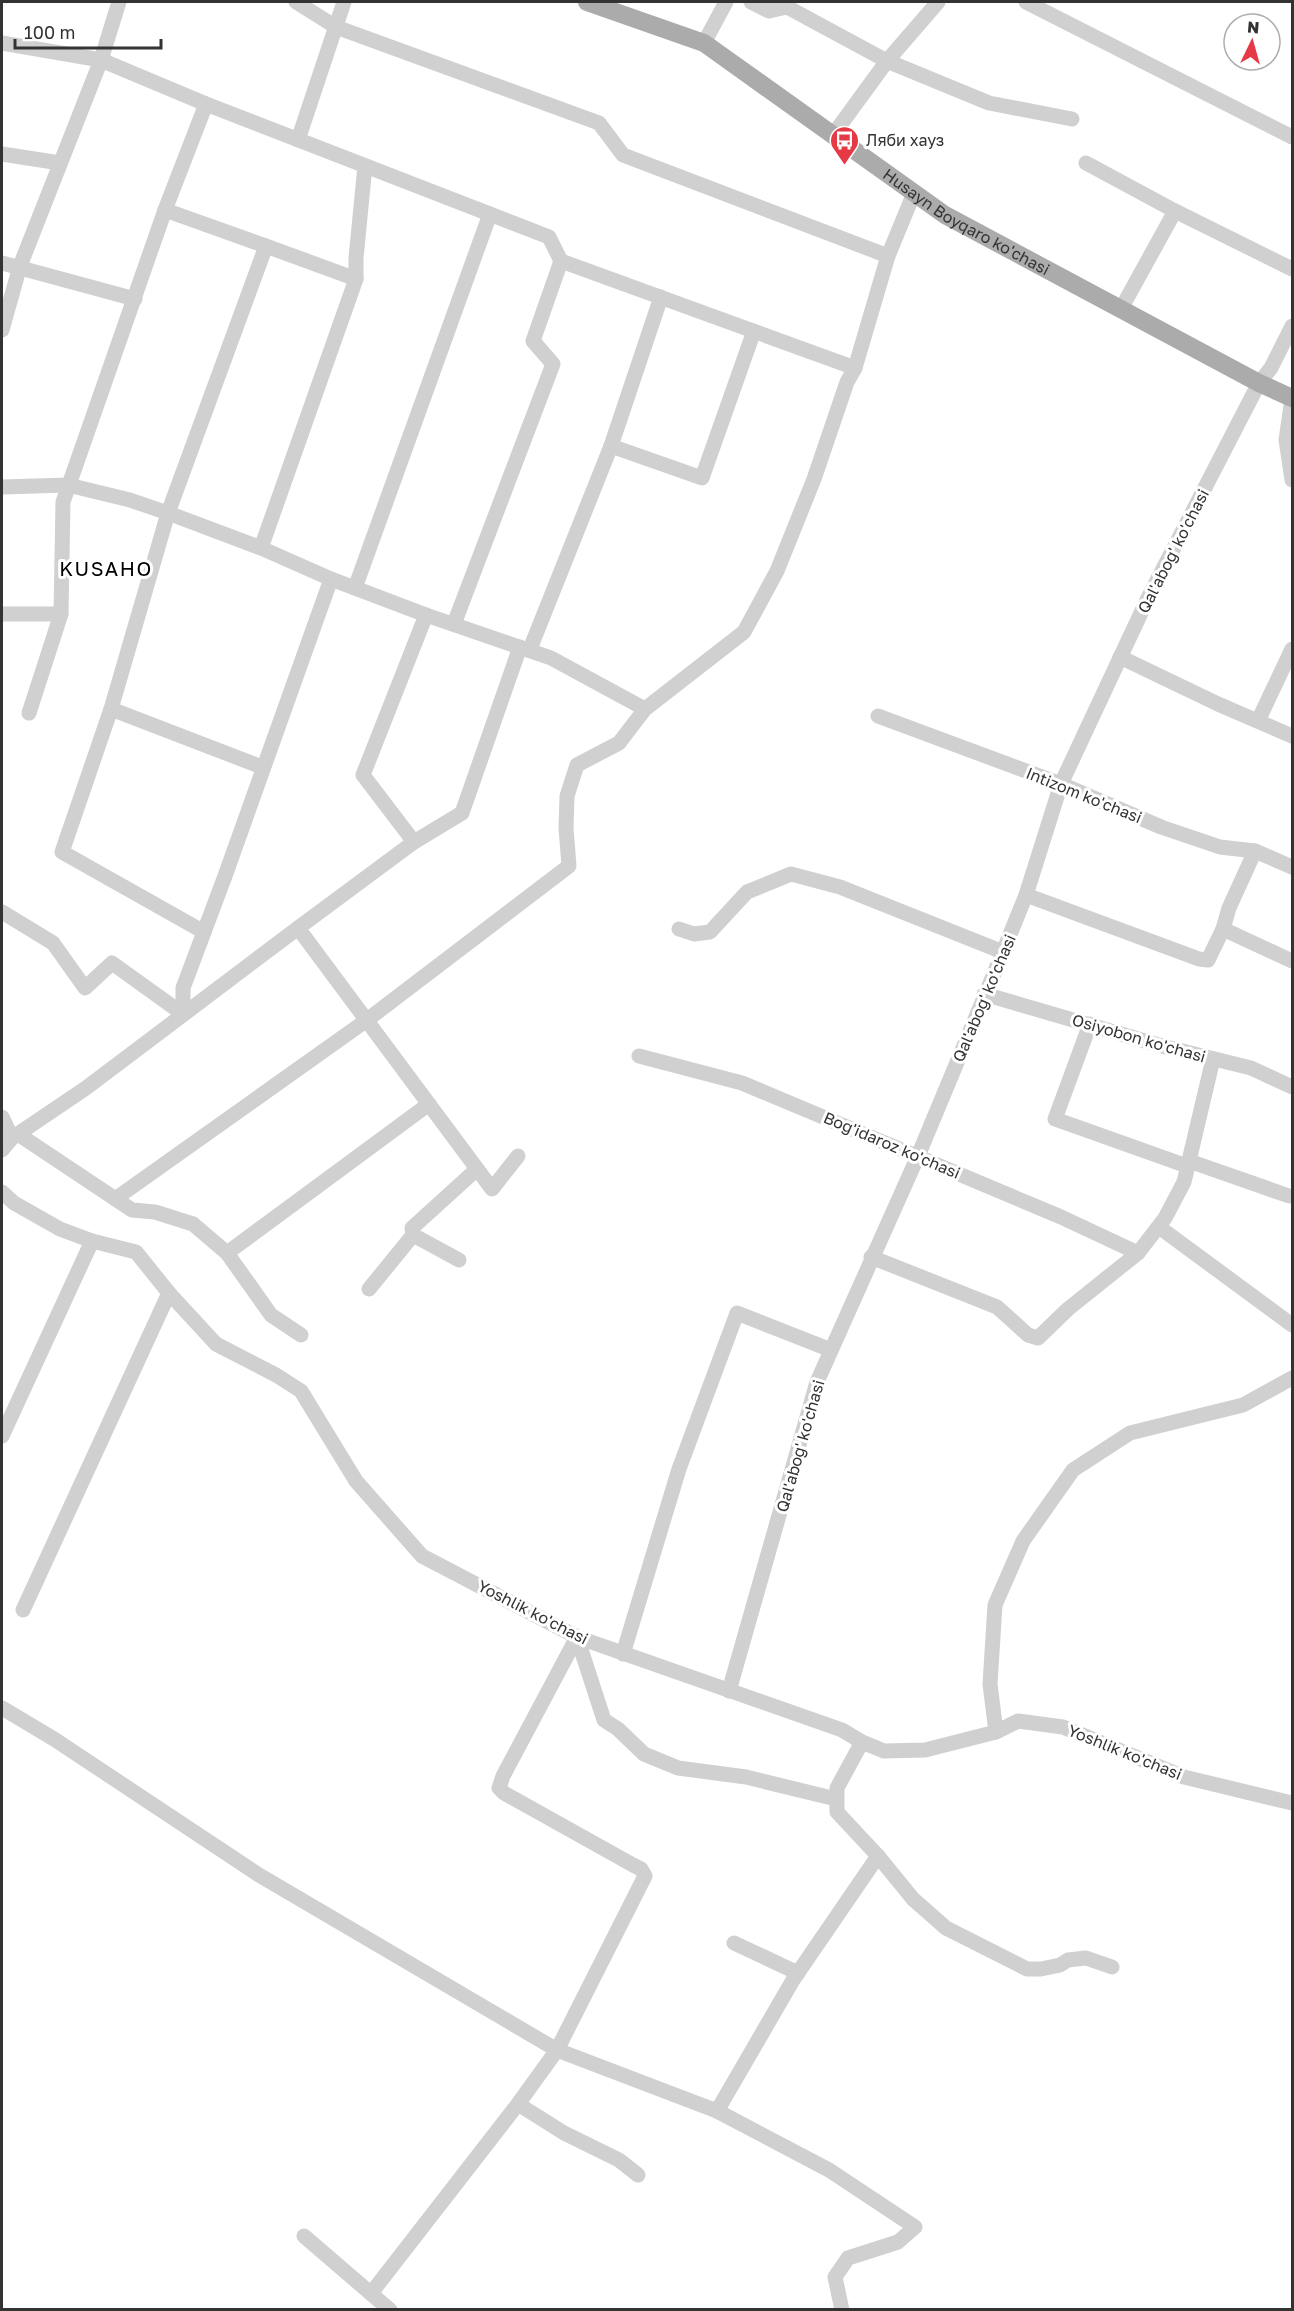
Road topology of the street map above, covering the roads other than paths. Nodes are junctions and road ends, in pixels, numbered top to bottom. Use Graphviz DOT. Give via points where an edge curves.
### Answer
graph roads {
  1 [pos="119,2"];
  2 [pos="296,2"];
  3 [pos="344,2"];
  4 [pos="586,2"];
  5 [pos="726,2"];
  6 [pos="751,2"];
  7 [pos="938,2"];
  8 [pos="1026,2"];
  9 [pos="336,27"];
  10 [pos="2,43"];
  11 [pos="704,43"];
  12 [pos="101,60"];
  13 [pos="887,61"];
  14 [pos="207,104"];
  15 [pos="1072,119"];
  16 [pos="833,135"];
  17 [pos="1293,137"];
  18 [pos="297,140"];
  19 [pos="2,154"];
  20 [pos="60,163"];
  21 [pos="1086,163"];
  22 [pos="365,166"];
  23 [pos="914,193"];
  24 [pos="165,210"];
  25 [pos="1175,211"];
  26 [pos="490,214"];
  27 [pos="266,246"];
  28 [pos="888,256"];
  29 [pos="561,261"];
  30 [pos="2,263"];
  31 [pos="20,266"];
  32 [pos="1293,269"];
  33 [pos="356,279"];
  34 [pos="661,297"];
  35 [pos="135,299"];
  36 [pos="1121,309"];
  37 [pos="1293,326"];
  38 [pos="2,330"];
  39 [pos="754,331"];
  40 [pos="855,368"];
  41 [pos="1259,383"];
  42 [pos="1292,398"];
  43 [pos="611,446"];
  44 [pos="1293,480"];
  45 [pos="68,485"];
  46 [pos="2,488"];
  47 [pos="168,513"];
  48 [pos="261,548"];
  49 [pos="331,579"];
  50 [pos="355,588"];
  51 [pos="2,614"];
  52 [pos="62,614"];
  53 [pos="426,615"];
  54 [pos="454,624"];
  55 [pos="525,648"];
  56 [pos="1293,649"];
  57 [pos="1120,657"];
  58 [pos="111,709"];
  59 [pos="645,709"];
  60 [pos="28,713"];
  61 [pos="878,716"];
  62 [pos="1258,722"];
  63 [pos="1293,736"];
  64 [pos="262,767"];
  65 [pos="1061,784"];
  66 [pos="414,842"];
  67 [pos="1255,851"];
  68 [pos="1293,867"];
  69 [pos="1026,895"];
  70 [pos="2,912"];
  71 [pos="298,928"];
  72 [pos="679,929"];
  73 [pos="1223,929"];
  74 [pos="204,932"];
  75 [pos="1003,952"];
  76 [pos="1293,961"];
  77 [pos="984,994"];
  78 [pos="183,1014"];
  79 [pos="367,1020"];
  80 [pos="1090,1024"];
  81 [pos="639,1056"];
  82 [pos="1213,1059"];
  83 [pos="1293,1087"];
  84 [pos="429,1104"];
  85 [pos="2,1117"];
  86 [pos="15,1136"];
  87 [pos="2,1150"];
  88 [pos="518,1156"];
  89 [pos="918,1156"];
  90 [pos="1188,1163"];
  91 [pos="477,1169"];
  92 [pos="2,1192"];
  93 [pos="1289,1196"];
  94 [pos="115,1199"];
  95 [pos="1159,1227"];
  96 [pos="413,1235"];
  97 [pos="92,1241"];
  98 [pos="227,1253"];
  99 [pos="1138,1253"];
  100 [pos="871,1257"];
  101 [pos="459,1260"];
  102 [pos="369,1289"];
  103 [pos="169,1293"];
  104 [pos="1293,1325"];
  105 [pos="301,1335"];
  106 [pos="831,1350"];
  107 [pos="1293,1378"];
  108 [pos="2,1437"];
  109 [pos="23,1610"];
  110 [pos="577,1637"];
  111 [pos="623,1654"];
  112 [pos="729,1691"];
  113 [pos="2,1708"];
  114 [pos="996,1732"];
  115 [pos="862,1742"];
  116 [pos="836,1799"];
  117 [pos="1293,1803"];
  118 [pos="878,1856"];
  119 [pos="734,1943"];
  120 [pos="1112,1968"];
  121 [pos="798,1973"];
  122 [pos="557,2050"];
  123 [pos="518,2104"];
  124 [pos="717,2111"];
  125 [pos="638,2175"];
  126 [pos="304,2236"];
  127 [pos="372,2292"];
  128 [pos="390,2310"];
  129 [pos="842,2310"];
  1 -- 12 [label="street"];
  2 -- 9 [label="street"];
  3 -- 9 [label="street"];
  4 -- 11 [label="main road, Husayn Boyqaro ko'chasi"];
  5 -- 11 [label="street"];
  6 -- 13 [label="street" via="769,11 787,7"];
  7 -- 13 [label="street"];
  8 -- 17 [label="street"];
  9 -- 18 [label="street"];
  9 -- 28 [label="street" via="599,123 624,155"];
  10 -- 12 [label="street"];
  11 -- 16 [label="main road, Husayn Boyqaro ko'chasi"];
  12 -- 14 [label="street"];
  12 -- 20 [label="street"];
  13 -- 15 [label="street" via="988,103"];
  13 -- 16 [label="street"];
  14 -- 18 [label="street"];
  14 -- 24 [label="street"];
  16 -- 23 [label="main road, Husayn Boyqaro ko'chasi"];
  18 -- 22 [label="street"];
  19 -- 20 [label="street"];
  20 -- 31 [label="street"];
  21 -- 25 [label="street"];
  22 -- 26 [label="street"];
  22 -- 33 [label="street"];
  23 -- 28 [label="street"];
  23 -- 36 [label="main road, Husayn Boyqaro ko'chasi" via="945,214"];
  24 -- 27 [label="street"];
  24 -- 35 [label="street"];
  25 -- 32 [label="street"];
  25 -- 36 [label="street"];
  26 -- 29 [label="street" via="549,237"];
  26 -- 50 [label="street"];
  27 -- 33 [label="street"];
  27 -- 47 [label="street"];
  28 -- 40 [label="street"];
  29 -- 34 [label="street"];
  29 -- 54 [label="street" via="533,341 553,364"];
  30 -- 31 [label="street"];
  31 -- 35 [label="street"];
  31 -- 38 [label="street"];
  33 -- 48 [label="street"];
  34 -- 39 [label="street"];
  34 -- 43 [label="street"];
  35 -- 45 [label="street"];
  36 -- 41 [label="main road, Husayn Boyqaro ko'chasi"];
  37 -- 41 [label="street, Qal'abog' ko'chasi"];
  39 -- 40 [label="street"];
  39 -- 43 [label="street" via="702,478"];
  40 -- 59 [label="street" via="777,571 744,632"];
  41 -- 42 [label="main road, Husayn Boyqaro ko'chasi"];
  41 -- 57 [label="street, Qal'abog' ko'chasi"];
  42 -- 44 [label="street" via="1286,440"];
  43 -- 55 [label="street"];
  45 -- 46 [label="street"];
  45 -- 47 [label="street"];
  45 -- 52 [label="street" via="63,502"];
  47 -- 48 [label="street"];
  47 -- 58 [label="street"];
  48 -- 49 [label="street"];
  49 -- 50 [label="street"];
  49 -- 64 [label="street"];
  50 -- 53 [label="street"];
  51 -- 52 [label="street"];
  52 -- 60 [label="street"];
  53 -- 54 [label="street"];
  53 -- 66 [label="street" via="363,775"];
  54 -- 55 [label="street"];
  55 -- 59 [label="street" via="581,673"];
  55 -- 66 [label="street" via="462,813"];
  56 -- 62 [label="street"];
  57 -- 62 [label="street"];
  57 -- 65 [label="street, Qal'abog' ko'chasi"];
  58 -- 64 [label="street"];
  58 -- 74 [label="street" via="62,852"];
  59 -- 79 [label="street" via="620,743 576,765 567,796 568,866"];
  61 -- 65 [label="street, Intizom ko'chasi"];
  62 -- 63 [label="street"];
  64 -- 74 [label="street"];
  65 -- 67 [label="street, Intizom ko'chasi" via="1210,844"];
  65 -- 69 [label="street, Qal'abog' ko'chasi"];
  66 -- 71 [label="street"];
  67 -- 68 [label="street, Intizom ko'chasi"];
  67 -- 73 [label="street"];
  69 -- 73 [label="street" via="1199,959 1208,960"];
  69 -- 75 [label="street, Qal'abog' ko'chasi"];
  70 -- 78 [label="street" via="53,943 86,988 112,963"];
  71 -- 78 [label="street"];
  71 -- 79 [label="street"];
  72 -- 75 [label="street" via="694,934 710,932 747,892 792,874 840,887"];
  73 -- 76 [label="street"];
  74 -- 78 [label="street" via="183,988"];
  75 -- 77 [label="street, Qal'abog' ko'chasi"];
  77 -- 80 [label="street, Osiyobon ko'chasi"];
  77 -- 89 [label="street, Qal'abog' ko'chasi"];
  78 -- 86 [label="street"];
  79 -- 84 [label="street"];
  79 -- 94 [label="street"];
  80 -- 82 [label="street, Osiyobon ko'chasi"];
  80 -- 90 [label="street" via="1055,1119"];
  81 -- 89 [label="street, Bog'idaroz ko'chasi" via="742,1083"];
  82 -- 83 [label="street, Osiyobon ko'chasi" via="1251,1068"];
  82 -- 90 [label="street"];
  84 -- 91 [label="street"];
  84 -- 98 [label="street"];
  85 -- 86 [label="street"];
  86 -- 87 [label="street"];
  86 -- 94 [label="street"];
  88 -- 91 [label="street" via="492,1189"];
  89 -- 99 [label="street, Bog'idaroz ko'chasi"];
  89 -- 100 [label="street, Qal'abog' ko'chasi"];
  90 -- 93 [label="street"];
  90 -- 95 [label="street" via="1184,1182"];
  91 -- 96 [label="street" via="412,1228"];
  92 -- 97 [label="street, Yoshlik ko'chasi" via="60,1229"];
  94 -- 98 [label="street" via="132,1210 155,1212 193,1224"];
  95 -- 99 [label="street"];
  95 -- 104 [label="street"];
  96 -- 101 [label="street"];
  96 -- 102 [label="street"];
  97 -- 103 [label="street, Yoshlik ko'chasi" via="136,1252"];
  97 -- 108 [label="street"];
  98 -- 105 [label="street" via="271,1315"];
  99 -- 100 [label="street" via="1038,1338 1028,1335 998,1307"];
  100 -- 106 [label="street, Qal'abog' ko'chasi"];
  103 -- 109 [label="street"];
  103 -- 110 [label="street, Yoshlik ko'chasi" via="216,1344 301,1391 357,1481 422,1556"];
  106 -- 111 [label="street" via="737,1313 679,1469"];
  106 -- 112 [label="street, Qal'abog' ko'chasi" via="817,1382"];
  107 -- 114 [label="street" via="1243,1406 1130,1433 1073,1470 1023,1541 995,1605 990,1684"];
  110 -- 111 [label="street, Yoshlik ko'chasi"];
  110 -- 116 [label="street" via="604,1720 644,1754 678,1768 746,1777"];
  110 -- 122 [label="street" via="499,1788 641,1869 645,1876"];
  111 -- 112 [label="street, Yoshlik ko'chasi"];
  112 -- 115 [label="street, Yoshlik ko'chasi" via="842,1730"];
  113 -- 122 [label="street" via="259,1875"];
  114 -- 115 [label="street, Yoshlik ko'chasi" via="925,1750 884,1751"];
  114 -- 117 [label="street, Yoshlik ko'chasi" via="1018,1720 1063,1727 1184,1777"];
  115 -- 116 [label="street" via="837,1788"];
  116 -- 118 [label="street" via="837,1812"];
  118 -- 120 [label="street" via="913,1899 946,1928 1027,1969 1086,1958"];
  118 -- 121 [label="street"];
  119 -- 121 [label="street"];
  121 -- 124 [label="street"];
  122 -- 123 [label="street"];
  122 -- 124 [label="street"];
  123 -- 125 [label="street" via="564,2133 619,2160"];
  123 -- 127 [label="street"];
  124 -- 129 [label="street" via="830,2170 915,2227 898,2242 848,2258 835,2277"];
  126 -- 127 [label="street"];
  127 -- 128 [label="street"];
}
